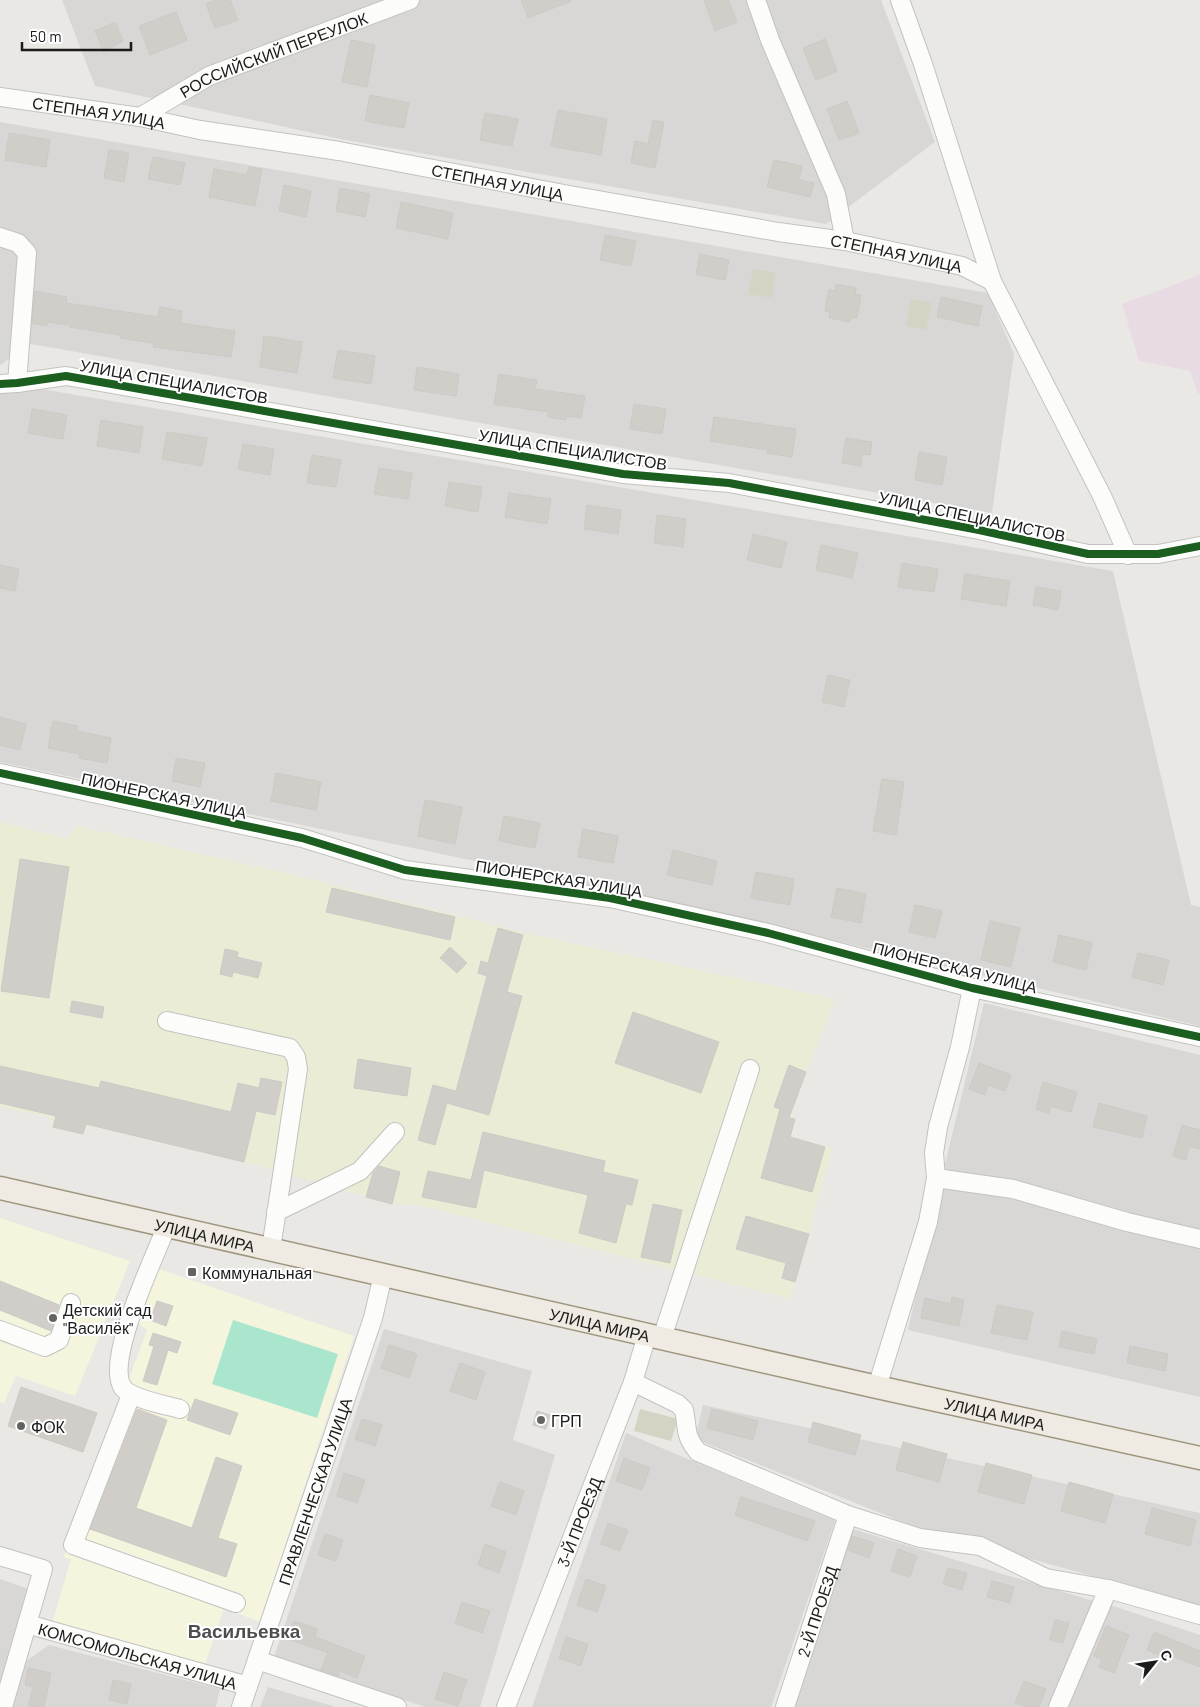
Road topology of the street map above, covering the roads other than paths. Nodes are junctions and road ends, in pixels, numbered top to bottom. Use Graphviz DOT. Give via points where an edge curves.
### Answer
graph roads {
  1 [pos="410,0"];
  2 [pos="756,0"];
  3 [pos="900,0"];
  4 [pos="0,97"];
  5 [pos="140,117"];
  6 [pos="0,237"];
  7 [pos="845,241"];
  8 [pos="992,281"];
  9 [pos="8,384"];
  10 [pos="1200,546"];
  11 [pos="1128,555"];
  12 [pos="0,773"];
  13 [pos="972,988"];
  14 [pos="167,1021"];
  15 [pos="1200,1037"];
  16 [pos="750,1069"];
  17 [pos="395,1132"];
  18 [pos="936,1178"];
  19 [pos="0,1188"];
  20 [pos="276,1212"];
  21 [pos="167,1226"];
  22 [pos="1200,1239"];
  23 [pos="271,1249"];
  24 [pos="383,1274"];
  25 [pos="71,1303"];
  26 [pos="0,1330"];
  27 [pos="655,1336"];
  28 [pos="633,1382"];
  29 [pos="878,1387"];
  30 [pos="131,1395"];
  31 [pos="180,1409"];
  32 [pos="1200,1458"];
  33 [pos="848,1515"];
  34 [pos="0,1556"];
  35 [pos="1108,1589"];
  36 [pos="236,1603"];
  37 [pos="1200,1615"];
  38 [pos="27,1624"];
  39 [pos="257,1660"];
  40 [pos="7,1667"];
  41 [pos="248,1686"];
  42 [pos="3,1707"];
  43 [pos="241,1707"];
  44 [pos="397,1707"];
  45 [pos="506,1707"];
  46 [pos="785,1707"];
  47 [pos="1058,1707"];
  1 -- 5 [label="street, РОССИЙСКИЙ ПЕРЕУЛОК" via="210,76"];
  2 -- 7 [label="street" via="836,194"];
  3 -- 8 [label="street"];
  4 -- 5 [label="street, СТЕПНАЯ УЛИЦА"];
  5 -- 7 [label="street, СТЕПНАЯ УЛИЦА" via="778,232"];
  6 -- 9 [label="street" via="18,243 27,253"];
  7 -- 8 [label="street, СТЕПНАЯ УЛИЦА" via="962,266"];
  8 -- 11 [label="street" via="1102,496"];
  9 -- 11 [label="street, УЛИЦА СПЕЦИАЛИСТОВ" via="66,376 623,474 729,482 1088,554"];
  10 -- 11 [label="street, УЛИЦА СПЕЦИАЛИСТОВ" via="1158,554"];
  12 -- 13 [label="street, ПИОНЕРСКАЯ УЛИЦА" via="302,838 405,870 610,898 768,933"];
  13 -- 15 [label="street, ПИОНЕРСКАЯ УЛИЦА"];
  13 -- 18 [label="street" via="938,1127 934,1153"];
  14 -- 20 [label="street" via="290,1048 296,1057 298,1069"];
  16 -- 27 [label="street, 3-Й ПРОЕЗД"];
  17 -- 20 [label="street" via="360,1171"];
  18 -- 22 [label="street" via="1013,1189"];
  18 -- 29 [label="street" via="928,1222"];
  19 -- 21 [label="main road, УЛИЦА МИРА"];
  20 -- 23 [label="street"];
  21 -- 23 [label="main road, УЛИЦА МИРА"];
  21 -- 30 [label="street" via="122,1341 118,1363 120,1379 123,1388"];
  23 -- 24 [label="main road, УЛИЦА МИРА"];
  24 -- 27 [label="main road, УЛИЦА МИРА"];
  24 -- 39 [label="street, ПРАВЛЕНЧЕСКАЯ УЛИЦА" via="373,1318"];
  25 -- 26 [label="street" via="59,1340 46,1347"];
  27 -- 28 [label="street, 3-Й ПРОЕЗД"];
  27 -- 29 [label="main road, УЛИЦА МИРА"];
  28 -- 33 [label="street" via="684,1410 685,1430 698,1452"];
  28 -- 45 [label="street, 3-Й ПРОЕЗД"];
  29 -- 32 [label="main road, УЛИЦА МИРА"];
  30 -- 31 [label="street"];
  30 -- 36 [label="street" via="72,1545"];
  33 -- 35 [label="street" via="920,1538 980,1546 1046,1578"];
  33 -- 46 [label="street, 2-Й ПРОЕЗД"];
  34 -- 38 [label="street" via="43,1569"];
  35 -- 37 [label="street"];
  35 -- 47 [label="street"];
  38 -- 40 [label="street"];
  38 -- 41 [label="street, КОМСОМОЛЬСКАЯ УЛИЦА"];
  39 -- 41 [label="street, ПРАВЛЕНЧЕСКАЯ УЛИЦА"];
  39 -- 44 [label="street, КОМСОМОЛЬСКАЯ УЛИЦА"];
  40 -- 42 [label="street"];
  41 -- 43 [label="street, ПРАВЛЕНЧЕСКАЯ УЛИЦА"];
}
